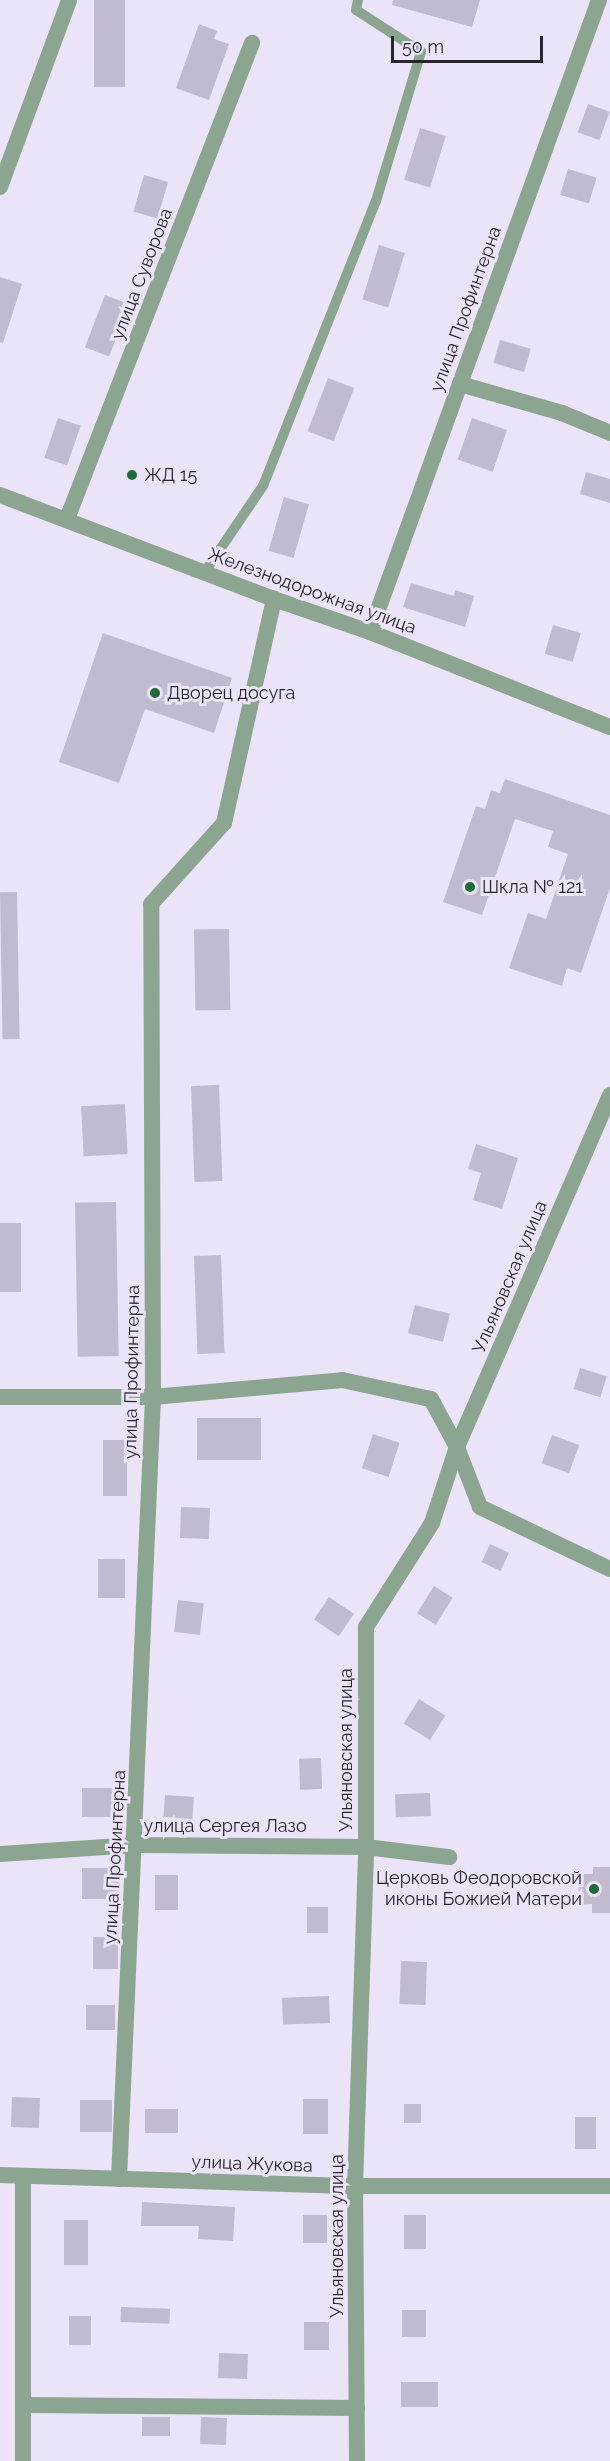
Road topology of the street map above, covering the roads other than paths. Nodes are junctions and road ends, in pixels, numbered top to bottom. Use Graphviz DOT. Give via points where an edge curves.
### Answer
graph roads {
  1 [pos="69,0"];
  2 [pos="358,0"];
  3 [pos="599,0"];
  4 [pos="252,43"];
  5 [pos="0,187"];
  6 [pos="460,384"];
  7 [pos="610,433"];
  8 [pos="0,495"];
  9 [pos="67,519"];
  10 [pos="204,573"];
  11 [pos="274,600"];
  12 [pos="370,632"];
  13 [pos="610,727"];
  14 [pos="610,1095"];
  15 [pos="0,1397"];
  16 [pos="153,1397"];
  17 [pos="457,1447"];
  18 [pos="610,1569"];
  19 [pos="135,1845"];
  20 [pos="366,1847"];
  21 [pos="0,1854"];
  22 [pos="449,1857"];
  23 [pos="0,2175"];
  24 [pos="23,2176"];
  25 [pos="119,2179"];
  26 [pos="355,2186"];
  27 [pos="610,2186"];
  28 [pos="23,2405"];
  29 [pos="357,2408"];
  30 [pos="23,2461"];
  31 [pos="357,2461"];
  1 -- 5 [label="street"];
  2 -- 10 [label="lane" via="356,10 421,52 376,201 263,486"];
  3 -- 6 [label="street, улица Профинтерна"];
  4 -- 9 [label="street, улица Суворова"];
  6 -- 7 [label="street" via="562,413"];
  6 -- 12 [label="street, улица Профинтерна"];
  8 -- 9 [label="street, Железнодорожная улица"];
  9 -- 10 [label="street, Железнодорожная улица"];
  10 -- 11 [label="street, Железнодорожная улица"];
  11 -- 12 [label="street, Железнодорожная улица"];
  11 -- 16 [label="street, улица Профинтерна" via="224,823 151,904"];
  12 -- 13 [label="street, Железнодорожная улица"];
  14 -- 17 [label="street, Ульяновская улица"];
  15 -- 16 [label="street"];
  16 -- 17 [label="street" via="342,1380 431,1399"];
  16 -- 19 [label="street, улица Профинтерна"];
  17 -- 18 [label="street" via="480,1507"];
  17 -- 20 [label="street, Ульяновская улица" via="432,1523 366,1627"];
  19 -- 20 [label="street, улица Сергея Лазо"];
  19 -- 21 [label="street, улица Сергея Лазо"];
  19 -- 25 [label="street, улица Профинтерна"];
  20 -- 22 [label="street, улица Сергея Лазо"];
  20 -- 26 [label="street, Ульяновская улица"];
  23 -- 24 [label="street, улица Жукова"];
  24 -- 25 [label="street, улица Жукова"];
  24 -- 28 [label="street"];
  25 -- 26 [label="street, улица Жукова"];
  26 -- 27 [label="street, улица Жукова"];
  26 -- 29 [label="street, Ульяновская улица"];
  28 -- 29 [label="street"];
  28 -- 30 [label="street"];
  29 -- 31 [label="street, Ульяновская улица"];
}
